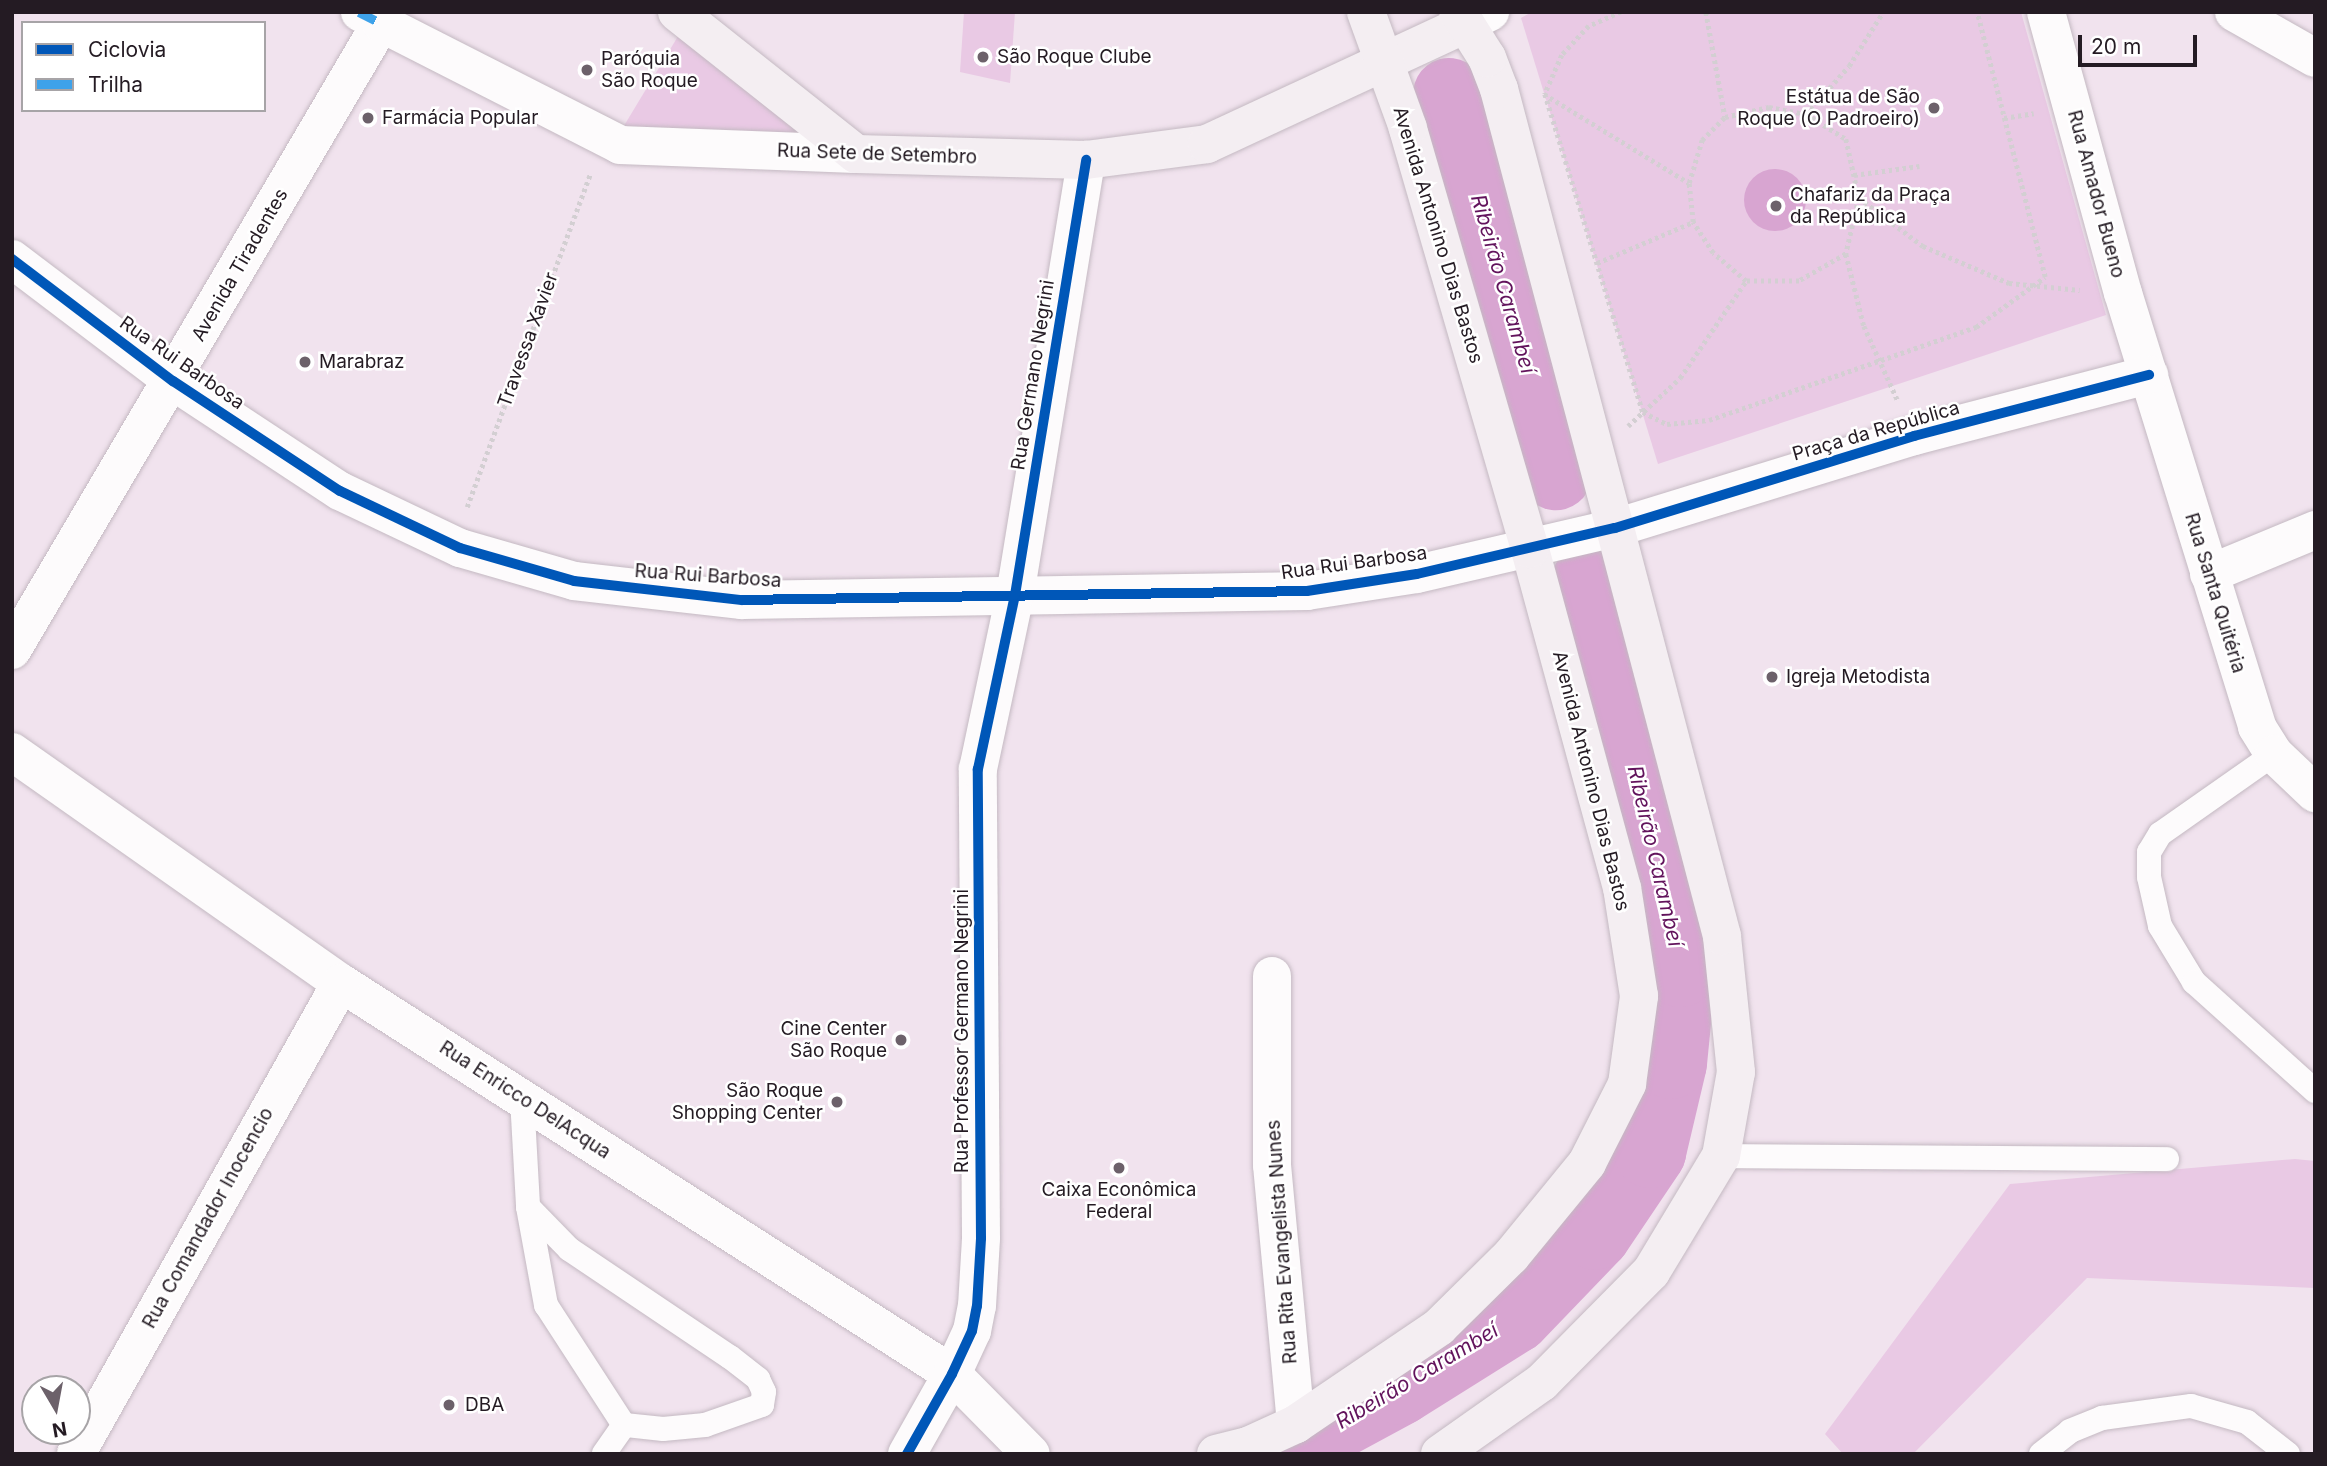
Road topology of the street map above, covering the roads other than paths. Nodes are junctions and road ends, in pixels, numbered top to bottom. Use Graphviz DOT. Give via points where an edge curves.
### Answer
graph roads {
  1 [pos="677,12"];
  2 [pos="1366,12"];
  3 [pos="2046,12"];
  4 [pos="2234,12"];
  5 [pos="1471,16"];
  6 [pos="370,18"];
  7 [pos="2315,58"];
  8 [pos="1382,59"];
  9 [pos="856,154"];
  10 [pos="1086,160"];
  11 [pos="12,259"];
  12 [pos="2149,374"];
  13 [pos="173,381"];
  14 [pos="1615,528"];
  15 [pos="2315,530"];
  16 [pos="1530,549"];
  17 [pos="2209,574"];
  18 [pos="1015,595"];
  19 [pos="12,650"];
  20 [pos="12,752"];
  21 [pos="2274,754"];
  22 [pos="2315,793"];
  23 [pos="1272,976"];
  24 [pos="341,983"];
  25 [pos="2315,1091"];
  26 [pos="522,1098"];
  27 [pos="1721,1156"];
  28 [pos="2167,1159"];
  29 [pos="528,1207"];
  30 [pos="952,1374"];
  31 [pos="1296,1424"];
  32 [pos="624,1425"];
  33 [pos="76,1454"];
  34 [pos="604,1454"];
  35 [pos="906,1454"];
  36 [pos="1031,1454"];
  37 [pos="1216,1454"];
  38 [pos="1440,1454"];
  39 [pos="2040,1454"];
  40 [pos="2288,1454"];
  1 -- 9 [label="main road"];
  2 -- 8 [label="main road, Avenida Antonino Dias Bastos"];
  3 -- 12 [label="street, Rua Amador Bueno"];
  4 -- 7 [label="street"];
  5 -- 8 [label="main road"];
  5 -- 14 [label="main road" via="1499,89"];
  6 -- 9 [label="street, Rua Sete de Setembro" via="620,145"];
  6 -- 13 [label="street, Avenida Tiradentes"];
  8 -- 10 [label="main road, Rua Sete de Setembro" via="1207,144"];
  8 -- 16 [label="main road, Avenida Antonino Dias Bastos" via="1408,128"];
  9 -- 10 [label="main road, Rua Sete de Setembro"];
  10 -- 18 [label="street, Rua Germano Negrini"];
  11 -- 13 [label="street, Rua Rui Barbosa"];
  12 -- 14 [label="street, Praça da República" via="1914,436"];
  12 -- 17 [label="street, Rua Santa Quitéria"];
  13 -- 18 [label="street, Rua Rui Barbosa" via="340,491 453,544 574,581 742,600"];
  13 -- 19 [label="street, Avenida Tiradentes"];
  14 -- 16 [label="street, Praça da República"];
  14 -- 27 [label="main road" via="1722,936 1735,1072"];
  15 -- 17 [label="street"];
  16 -- 18 [label="street, Rua Rui Barbosa" via="1307,591"];
  16 -- 31 [label="main road, Avenida Antonino Dias Bastos" via="1622,888 1639,996 1627,1084 1587,1163 1511,1256 1439,1327"];
  17 -- 21 [label="street, Rua Santa Quitéria" via="2258,727"];
  18 -- 30 [label="street, Rua Professor Germano Negrini" via="978,769 981,1238 974,1318"];
  20 -- 24 [label="street, Rua Enricco DelAcqua"];
  21 -- 22 [label="street, Rua Santa Quitéria"];
  21 -- 25 [label="lane" via="2160,834 2149,852 2149,877 2160,926 2194,982"];
  23 -- 31 [label="street, Rua Rita Evangelista Nunes" via="1272,1165"];
  24 -- 26 [label="street, Rua Enricco DelAcqua"];
  24 -- 33 [label="street, Rua Comandador Inocencio"];
  26 -- 29 [label="lane"];
  26 -- 30 [label="street, Rua Enricco DelAcqua"];
  27 -- 28 [label="lane"];
  27 -- 38 [label="main road" via="1651,1272 1542,1382"];
  29 -- 32 [label="lane" via="546,1305"];
  29 -- 32 [label="lane" via="569,1249 730,1357 758,1379 764,1392 762,1405 705,1425 663,1429"];
  30 -- 35 [label="street, Rua Professor Germano Negrini"];
  30 -- 36 [label="street, Rua Enricco DelAcqua"];
  31 -- 37 [label="main road, Avenida Antonino Dias Bastos" via="1248,1446"];
  32 -- 34 [label="lane"];
  39 -- 40 [label="lane" via="2070,1431 2102,1418 2191,1406 2247,1422"];
}
